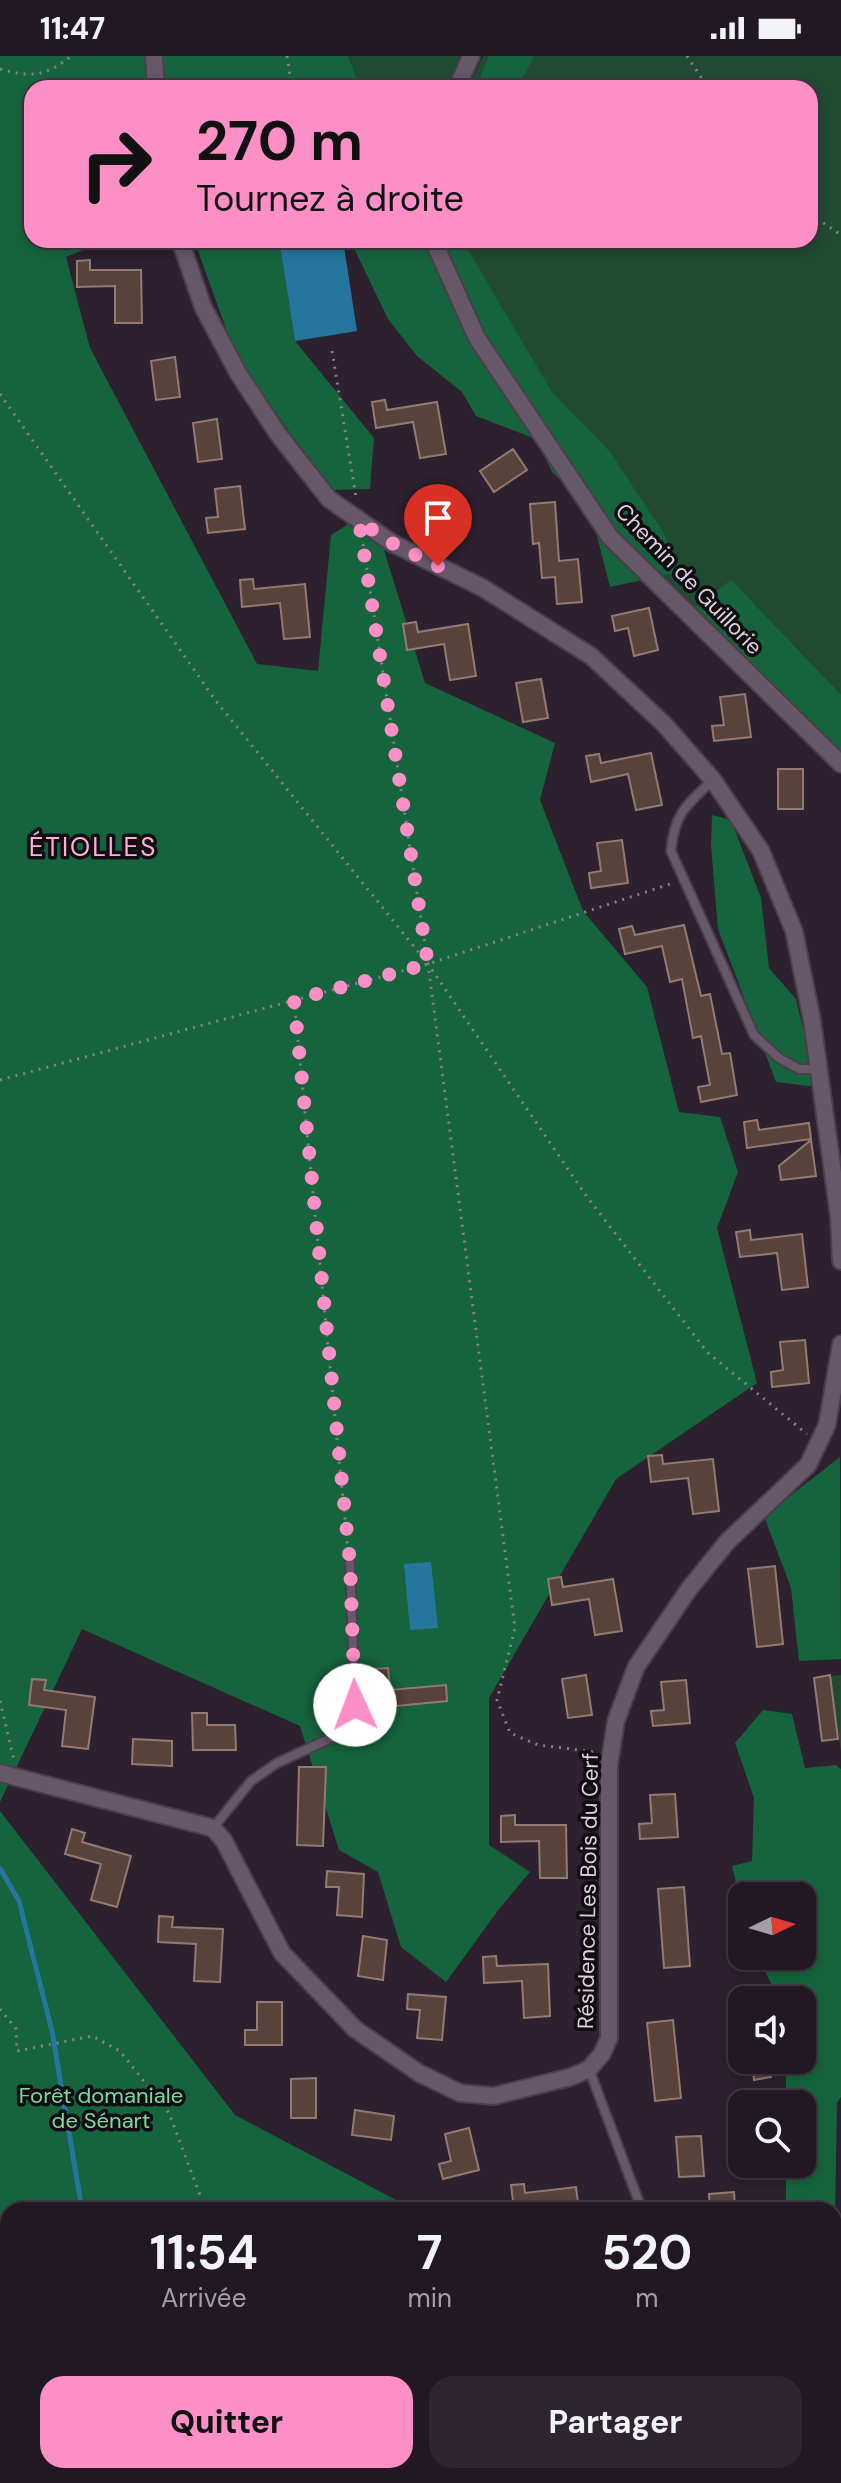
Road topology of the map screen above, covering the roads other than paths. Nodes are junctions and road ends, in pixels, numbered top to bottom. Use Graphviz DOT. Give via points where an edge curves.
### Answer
graph roads {
  1 [pos="154,56"];
  2 [pos="471,56"];
  3 [pos="156,80"];
  4 [pos="460,80"];
  5 [pos="183,248"];
  6 [pos="437,248"];
  7 [pos="841,764"];
  8 [pos="713,780"];
  9 [pos="819,1069"];
  10 [pos="841,1261"];
  11 [pos="841,1344"];
  12 [pos="350,1563"];
  13 [pos="0,1773"];
  14 [pos="213,1828"];
  15 [pos="589,2069"];
  16 [pos="639,2202"];
  1 -- 3 [label="street"];
  2 -- 4 [label="street"];
  5 -- 8 [label="street" via="203,307 238,373 329,499 392,543 483,588 591,656 664,724"];
  6 -- 7 [label="street, Chemin de Guillorie" via="477,338 610,537"];
  8 -- 9 [label="street" via="761,851 794,931"];
  8 -- 9 [label="lane" via="682,809 671,851 754,1035 799,1069"];
  9 -- 10 [label="street"];
  11 -- 15 [label="street, Résidence Les Bois du Cerf" via="827,1425 808,1465 727,1542 689,1589 636,1667 616,1721 611,1754 609,2038"];
  12 -- 14 [label="lane" via="355,1705 347,1727 251,1781"];
  13 -- 14 [label="street"];
  14 -- 15 [label="street" via="282,1953 355,2029 419,2073 460,2093 494,2096"];
  15 -- 16 [label="lane"];
}
